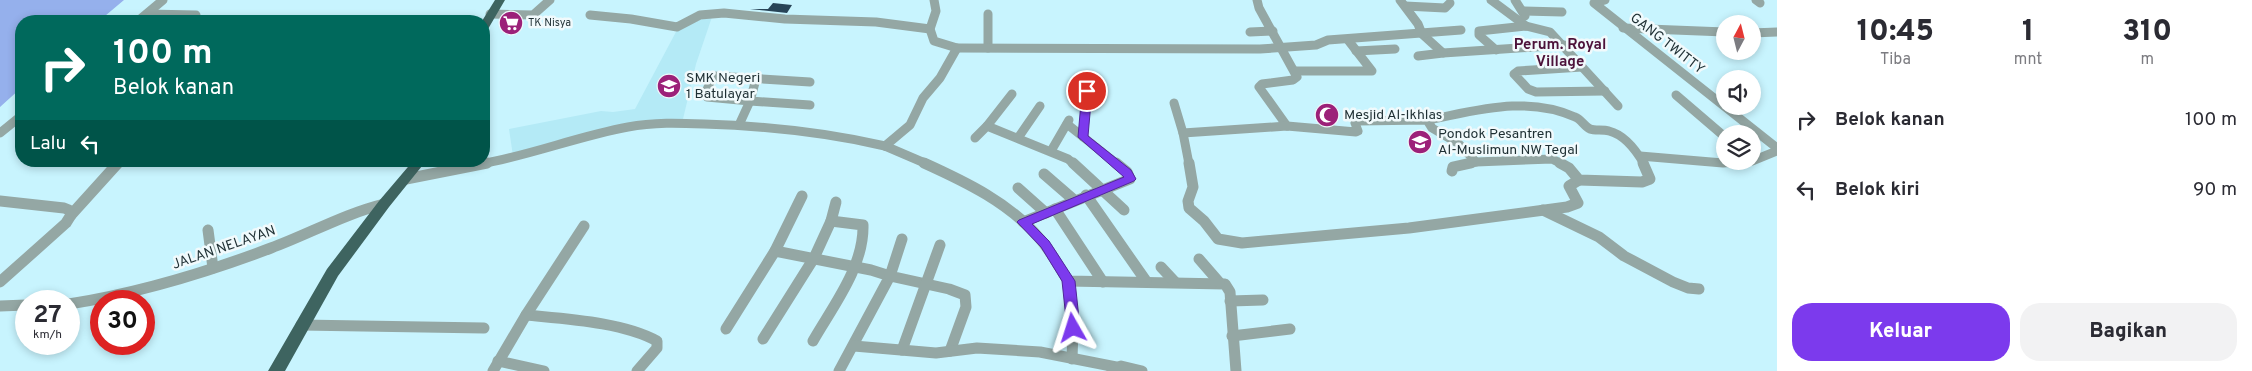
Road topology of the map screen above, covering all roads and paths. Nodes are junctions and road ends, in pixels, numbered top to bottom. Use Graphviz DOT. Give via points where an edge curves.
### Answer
graph roads {
  1 [pos="163,0"];
  2 [pos="500,0"];
  3 [pos="550,0"];
  4 [pos="934,0"];
  5 [pos="1257,0"];
  6 [pos="1492,0"];
  7 [pos="1515,0"];
  8 [pos="1605,0"];
  9 [pos="1402,3"];
  10 [pos="1450,3"];
  11 [pos="1524,12"];
  12 [pos="1562,12"];
  13 [pos="147,14"];
  14 [pos="490,14"];
  15 [pos="988,14"];
  16 [pos="196,15"];
  17 [pos="590,15"];
  18 [pos="1530,27"];
  19 [pos="1623,28"];
  20 [pos="930,29"];
  21 [pos="1461,30"];
  22 [pos="1250,32"];
  23 [pos="1273,32"];
  24 [pos="1716,32"];
  25 [pos="1761,32"];
  26 [pos="1777,32"];
  27 [pos="1422,34"];
  28 [pos="1348,40"];
  29 [pos="1564,45"];
  30 [pos="957,48"];
  31 [pos="988,48"];
  32 [pos="1282,49"];
  33 [pos="1394,49"];
  34 [pos="1356,50"];
  35 [pos="1496,50"];
  36 [pos="1443,53"];
  37 [pos="1418,56"];
  38 [pos="1582,66"];
  39 [pos="1295,71"];
  40 [pos="756,79"];
  41 [pos="810,82"];
  42 [pos="1087,91"];
  43 [pos="1605,91"];
  44 [pos="1012,94"];
  45 [pos="1676,95"];
  46 [pos="750,101"];
  47 [pos="1174,103"];
  48 [pos="810,105"];
  49 [pos="1040,106"];
  50 [pos="1618,106"];
  51 [pos="1427,120"];
  52 [pos="15,121"];
  53 [pos="739,125"];
  54 [pos="987,126"];
  55 [pos="1287,126"];
  56 [pos="1716,130"];
  57 [pos="0,133"];
  58 [pos="1183,133"];
  59 [pos="1083,137"];
  60 [pos="975,138"];
  61 [pos="1018,138"];
  62 [pos="885,146"];
  63 [pos="1777,150"];
  64 [pos="1051,151"];
  65 [pos="1640,156"];
  66 [pos="1761,156"];
  67 [pos="1476,162"];
  68 [pos="490,163"];
  69 [pos="1716,163"];
  70 [pos="115,167"];
  71 [pos="415,167"];
  72 [pos="467,167"];
  73 [pos="1452,171"];
  74 [pos="1044,174"];
  75 [pos="406,179"];
  76 [pos="1579,180"];
  77 [pos="1018,188"];
  78 [pos="1103,188"];
  79 [pos="1086,195"];
  80 [pos="802,196"];
  81 [pos="1074,200"];
  82 [pos="0,201"];
  83 [pos="836,202"];
  84 [pos="384,204"];
  85 [pos="1542,209"];
  86 [pos="1050,210"];
  87 [pos="1124,210"];
  88 [pos="71,215"];
  89 [pos="830,221"];
  90 [pos="1023,222"];
  91 [pos="584,226"];
  92 [pos="208,230"];
  93 [pos="902,239"];
  94 [pos="940,245"];
  95 [pos="775,251"];
  96 [pos="814,258"];
  97 [pos="1199,259"];
  98 [pos="854,267"];
  99 [pos="1161,267"];
  100 [pos="213,268"];
  101 [pos="890,276"];
  102 [pos="1068,281"];
  103 [pos="0,282"];
  104 [pos="1103,282"];
  105 [pos="1146,282"];
  106 [pos="1175,282"];
  107 [pos="1219,282"];
  108 [pos="927,284"];
  109 [pos="1699,289"];
  110 [pos="1263,300"];
  111 [pos="1230,301"];
  112 [pos="80,302"];
  113 [pos="15,305"];
  114 [pos="1,306"];
  115 [pos="526,315"];
  116 [pos="301,325"];
  117 [pos="484,328"];
  118 [pos="726,329"];
  119 [pos="1290,329"];
  120 [pos="1232,336"];
  121 [pos="763,339"];
  122 [pos="813,341"];
  123 [pos="854,346"];
  124 [pos="902,350"];
  125 [pos="950,351"];
  126 [pos="1072,358"];
  127 [pos="495,366"];
  128 [pos="1114,369"];
  129 [pos="276,371"];
  130 [pos="544,371"];
  131 [pos="637,371"];
  132 [pos="840,371"];
  133 [pos="1142,371"];
  134 [pos="1236,371"];
  1 -- 13 [label="street"];
  2 -- 14 [label="highway"];
  3 -- 14 [label="street" via="533,15"];
  4 -- 20 [label="street" via="936,11"];
  5 -- 23 [label="street"];
  6 -- 18 [label="street"];
  7 -- 11 [label="street"];
  8 -- 19 [label="street, GANG TWITTY" via="1594,3"];
  9 -- 10 [label="street" via="1445,8"];
  9 -- 27 [label="street"];
  11 -- 12 [label="street"];
  11 -- 18 [label="street"];
  13 -- 16 [label="street"];
  15 -- 31 [label="street"];
  17 -- 20 [label="street" via="677,27 699,15 722,13 786,19 880,21"];
  18 -- 29 [label="street" via="1550,32"];
  18 -- 35 [label="street" via="1479,32"];
  19 -- 24 [label="street"];
  19 -- 63 [label="street, GANG TWITTY"];
  20 -- 30 [label="street" via="934,42"];
  21 -- 27 [label="street"];
  22 -- 23 [label="street"];
  23 -- 32 [label="street"];
  25 -- 26 [label="street"];
  27 -- 28 [label="street"];
  27 -- 36 [label="street"];
  28 -- 32 [label="street" via="1328,40 1317,45"];
  28 -- 34 [label="street"];
  29 -- 35 [label="street"];
  29 -- 38 [label="street"];
  30 -- 31 [label="street"];
  30 -- 62 [label="street" via="940,78 923,98 910,125"];
  31 -- 32 [label="street"];
  32 -- 39 [label="street"];
  33 -- 34 [label="street"];
  34 -- 39 [label="street" via="1373,70"];
  35 -- 36 [label="street"];
  36 -- 37 [label="street"];
  38 -- 43 [label="street"];
  38 -- 43 [label="street" via="1518,71 1514,74 1527,89 1536,92"];
  39 -- 55 [label="street" via="1296,78 1259,87"];
  40 -- 41 [label="street"];
  40 -- 46 [label="street"];
  40 -- 46 [label="street" via="715,76 705,94 707,97"];
  42 -- 59 [label="street"];
  43 -- 50 [label="street"];
  44 -- 54 [label="street"];
  45 -- 56 [label="street"];
  46 -- 48 [label="street"];
  46 -- 53 [label="street"];
  47 -- 58 [label="street"];
  49 -- 61 [label="street"];
  51 -- 55 [label="street" via="1358,121 1354,124 1357,132"];
  51 -- 65 [label="street" via="1500,107 1546,108 1577,118 1590,129 1614,132"];
  51 -- 67 [label="street" via="1432,128 1459,144"];
  52 -- 57 [label="street"];
  53 -- 62 [label="street" via="820,132"];
  53 -- 68 [label="street" via="672,122 641,125"];
  54 -- 60 [label="street"];
  54 -- 61 [label="street"];
  55 -- 58 [label="street"];
  58 -- 85 [label="street" via="1193,187 1189,208 1220,241 1242,243 1410,228"];
  59 -- 64 [label="street" via="1068,122"];
  59 -- 78 [label="street" via="1130,176 1130,179"];
  61 -- 64 [label="street"];
  62 -- 90 [label="street" via="969,183"];
  63 -- 66 [label="street"];
  64 -- 78 [label="street" via="1068,158"];
  65 -- 69 [label="street"];
  65 -- 76 [label="street" via="1649,181"];
  67 -- 73 [label="street" via="1452,167"];
  67 -- 76 [label="street" via="1552,159 1569,168"];
  70 -- 88 [label="street"];
  71 -- 75 [label="highway"];
  72 -- 75 [label="street"];
  74 -- 81 [label="street"];
  75 -- 84 [label="highway"];
  76 -- 85 [label="street" via="1569,184 1578,203"];
  77 -- 86 [label="street"];
  78 -- 79 [label="street"];
  78 -- 87 [label="street"];
  79 -- 81 [label="street"];
  79 -- 105 [label="street"];
  80 -- 95 [label="street"];
  81 -- 86 [label="street"];
  82 -- 88 [label="street" via="64,208"];
  83 -- 89 [label="street"];
  84 -- 100 [label="street, JALAN NELAYAN"];
  84 -- 116 [label="highway" via="332,273"];
  85 -- 109 [label="street" via="1599,237 1624,256 1673,282"];
  86 -- 90 [label="street"];
  86 -- 104 [label="street"];
  88 -- 103 [label="street"];
  89 -- 96 [label="street"];
  89 -- 98 [label="street" via="863,225 865,234"];
  90 -- 102 [label="street" via="1045,244"];
  91 -- 115 [label="street"];
  92 -- 100 [label="street"];
  93 -- 101 [label="street"];
  94 -- 108 [label="street"];
  95 -- 96 [label="street"];
  95 -- 118 [label="street"];
  96 -- 98 [label="street"];
  96 -- 121 [label="street"];
  97 -- 107 [label="street"];
  98 -- 101 [label="street"];
  98 -- 122 [label="street"];
  99 -- 106 [label="street"];
  100 -- 112 [label="street, JALAN NELAYAN" via="139,291"];
  101 -- 108 [label="street"];
  101 -- 123 [label="street"];
  102 -- 104 [label="street"];
  102 -- 126 [label="street" via="1073,328"];
  104 -- 105 [label="street"];
  105 -- 106 [label="street"];
  106 -- 107 [label="street"];
  107 -- 111 [label="street" via="1228,287"];
  108 -- 124 [label="street"];
  108 -- 125 [label="street" via="964,295 966,307"];
  110 -- 111 [label="street"];
  111 -- 120 [label="street"];
  113 -- 114 [label="street"];
  115 -- 127 [label="street"];
  115 -- 131 [label="street" via="583,322 651,336 657,341 657,348"];
  116 -- 117 [label="street"];
  116 -- 129 [label="highway"];
  119 -- 120 [label="street"];
  120 -- 134 [label="street"];
  123 -- 124 [label="street"];
  123 -- 132 [label="street"];
  124 -- 125 [label="street"];
  125 -- 126 [label="street" via="1040,352"];
  126 -- 128 [label="street"];
  127 -- 130 [label="street"];
  128 -- 133 [label="street" via="1128,367"];
}
